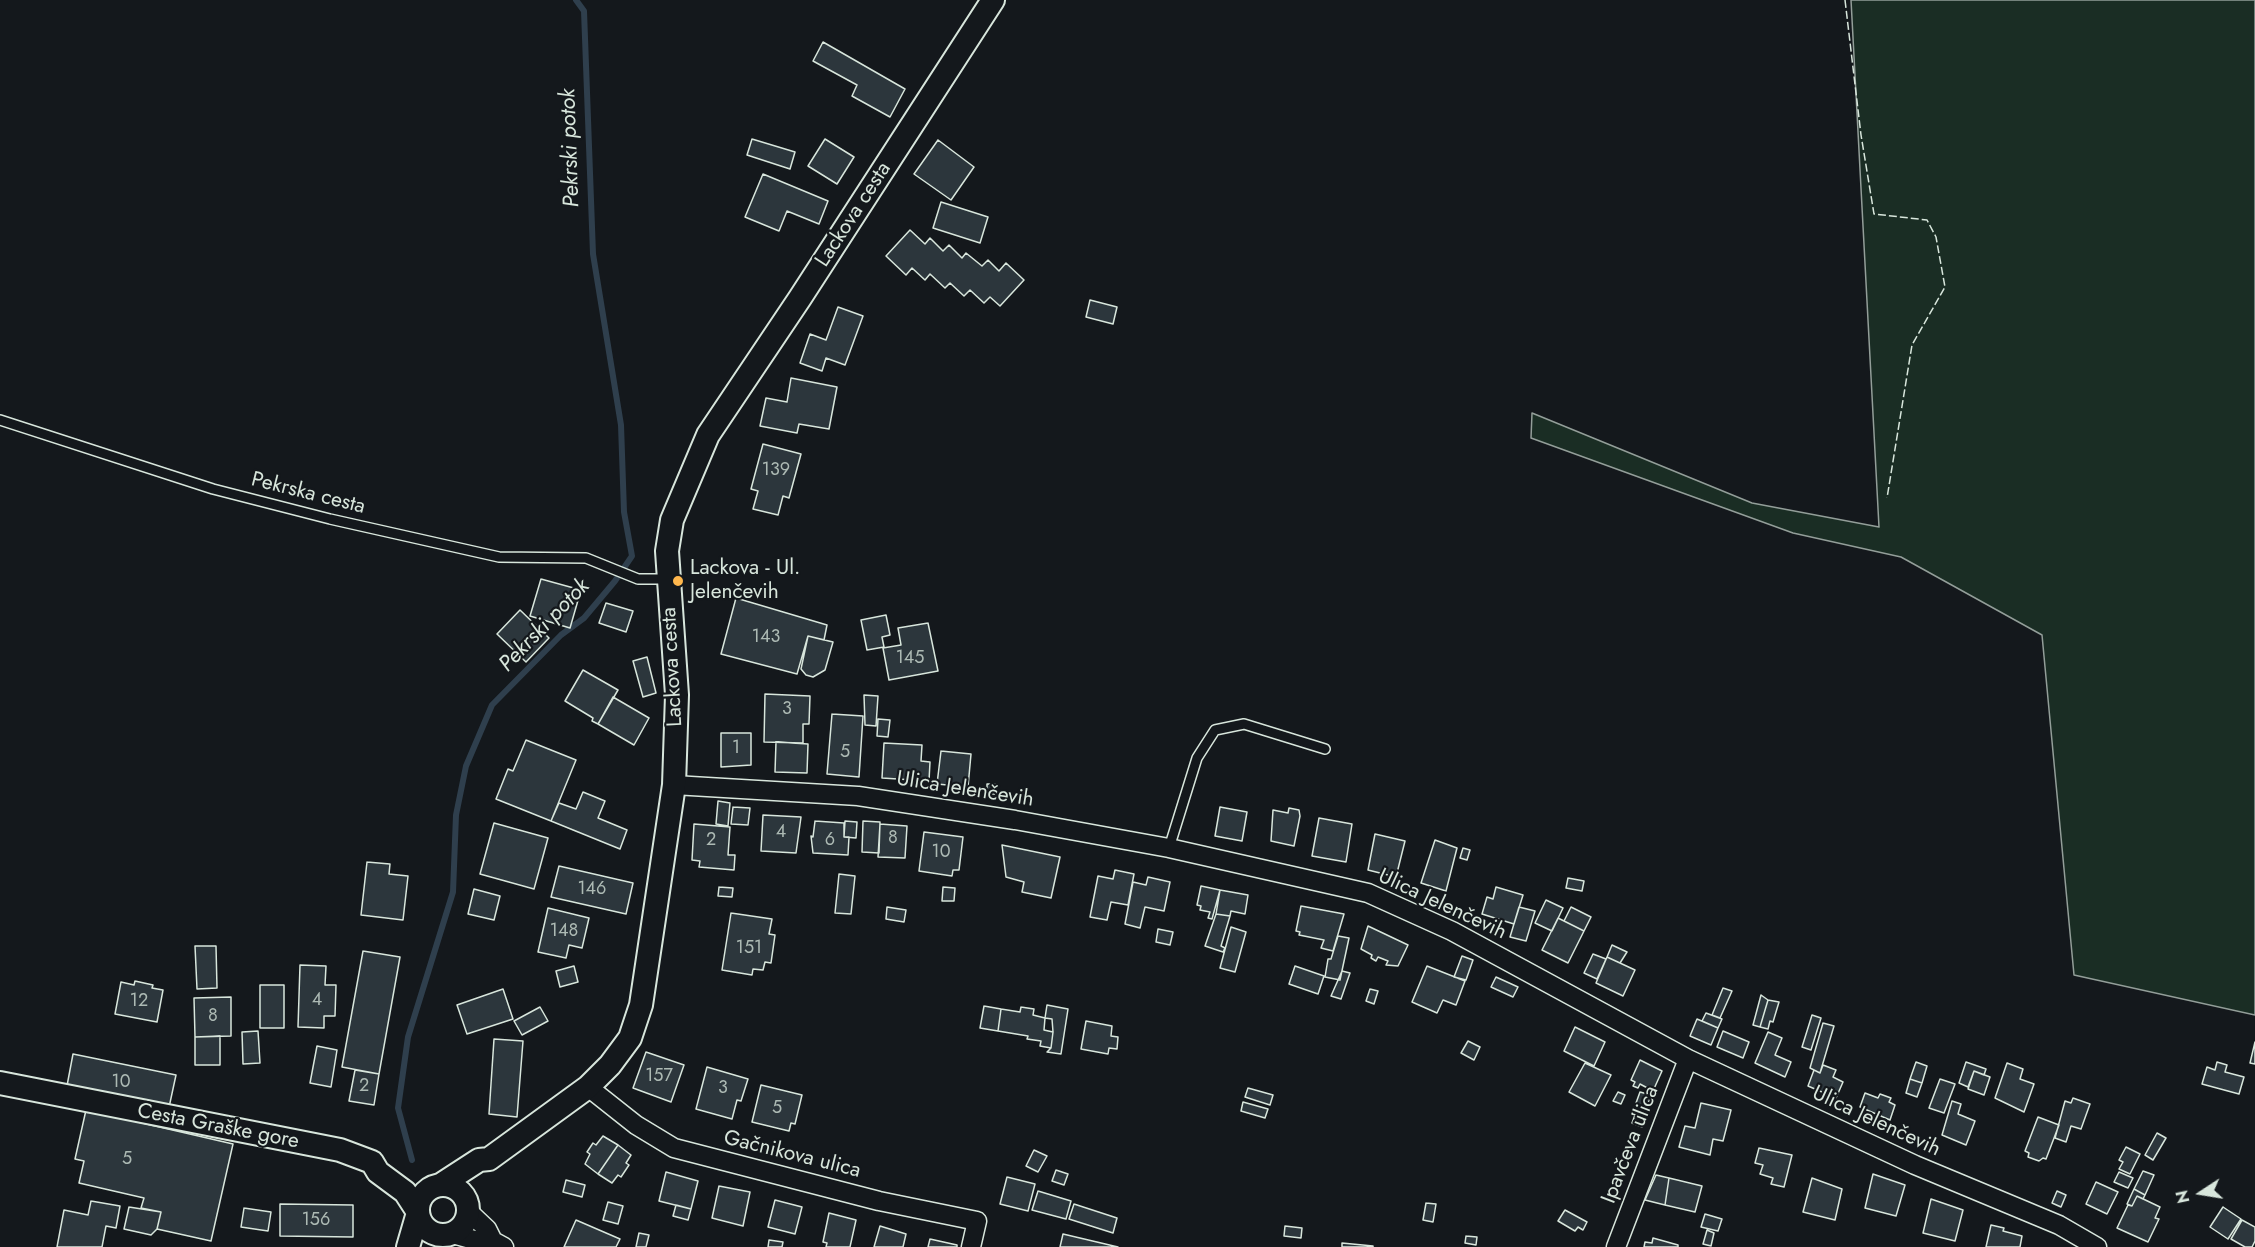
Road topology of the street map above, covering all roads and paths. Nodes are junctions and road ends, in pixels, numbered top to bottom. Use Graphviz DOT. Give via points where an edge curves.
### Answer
graph roads {
  1 [pos="993,0"];
  2 [pos="0,420"];
  3 [pos="668,579"];
  4 [pos="1325,748"];
  5 [pos="674,785"];
  6 [pos="1169,848"];
  7 [pos="1688,1059"];
  8 [pos="0,1083"];
  9 [pos="588,1087"];
  10 [pos="489,1159"];
  11 [pos="372,1162"];
  12 [pos="437,1186"];
  13 [pos="467,1205"];
  14 [pos="416,1212"];
  15 [pos="443,1239"];
  16 [pos="499,1244"];
  17 [pos="408,1247"];
  18 [pos="971,1247"];
  19 [pos="1616,1247"];
  20 [pos="2097,1247"];
  1 -- 3 [label="street, Lackova cesta" via="708,435 672,520"];
  2 -- 3 [label="lane, Pekrska cesta" via="213,489 330,519 498,557 586,558 638,579"];
  3 -- 5 [label="street, Lackova cesta" via="676,695"];
  4 -- 6 [label="lane" via="1244,724 1215,730 1197,758"];
  5 -- 6 [label="street, Ulica Jelenčevih" via="858,796"];
  5 -- 9 [label="street, Lackova cesta" via="641,1005 630,1038"];
  6 -- 7 [label="street, Ulica Jelenčevih" via="1368,893 1452,931"];
  7 -- 19 [label="street, Ipavčeva ulica"];
  7 -- 20 [label="street, Ulica Jelenčevih" via="1915,1165 2059,1225"];
  8 -- 11 [label="street, Cesta Graške gore" via="303,1142"];
  9 -- 10 [label="street, Lackova cesta"];
  9 -- 18 [label="street, Gačnikova ulica" via="636,1125 674,1148 879,1201 977,1221"];
  10 -- 12 [label="street, Lackova cesta" via="479,1160"];
  10 -- 13 [label="street"];
  11 -- 12 [label="street"];
  11 -- 14 [label="street, Cesta Graške gore" via="378,1172 405,1192"];
  12 -- 13 [label="street" via="454,1186"];
  12 -- 14 [label="street" via="420,1198"];
  13 -- 15 [label="street" via="466,1221"];
  13 -- 16 [label="street"];
  14 -- 15 [label="street" via="431,1232"];
  14 -- 17 [label="street"];
  15 -- 16 [label="street"];
}
